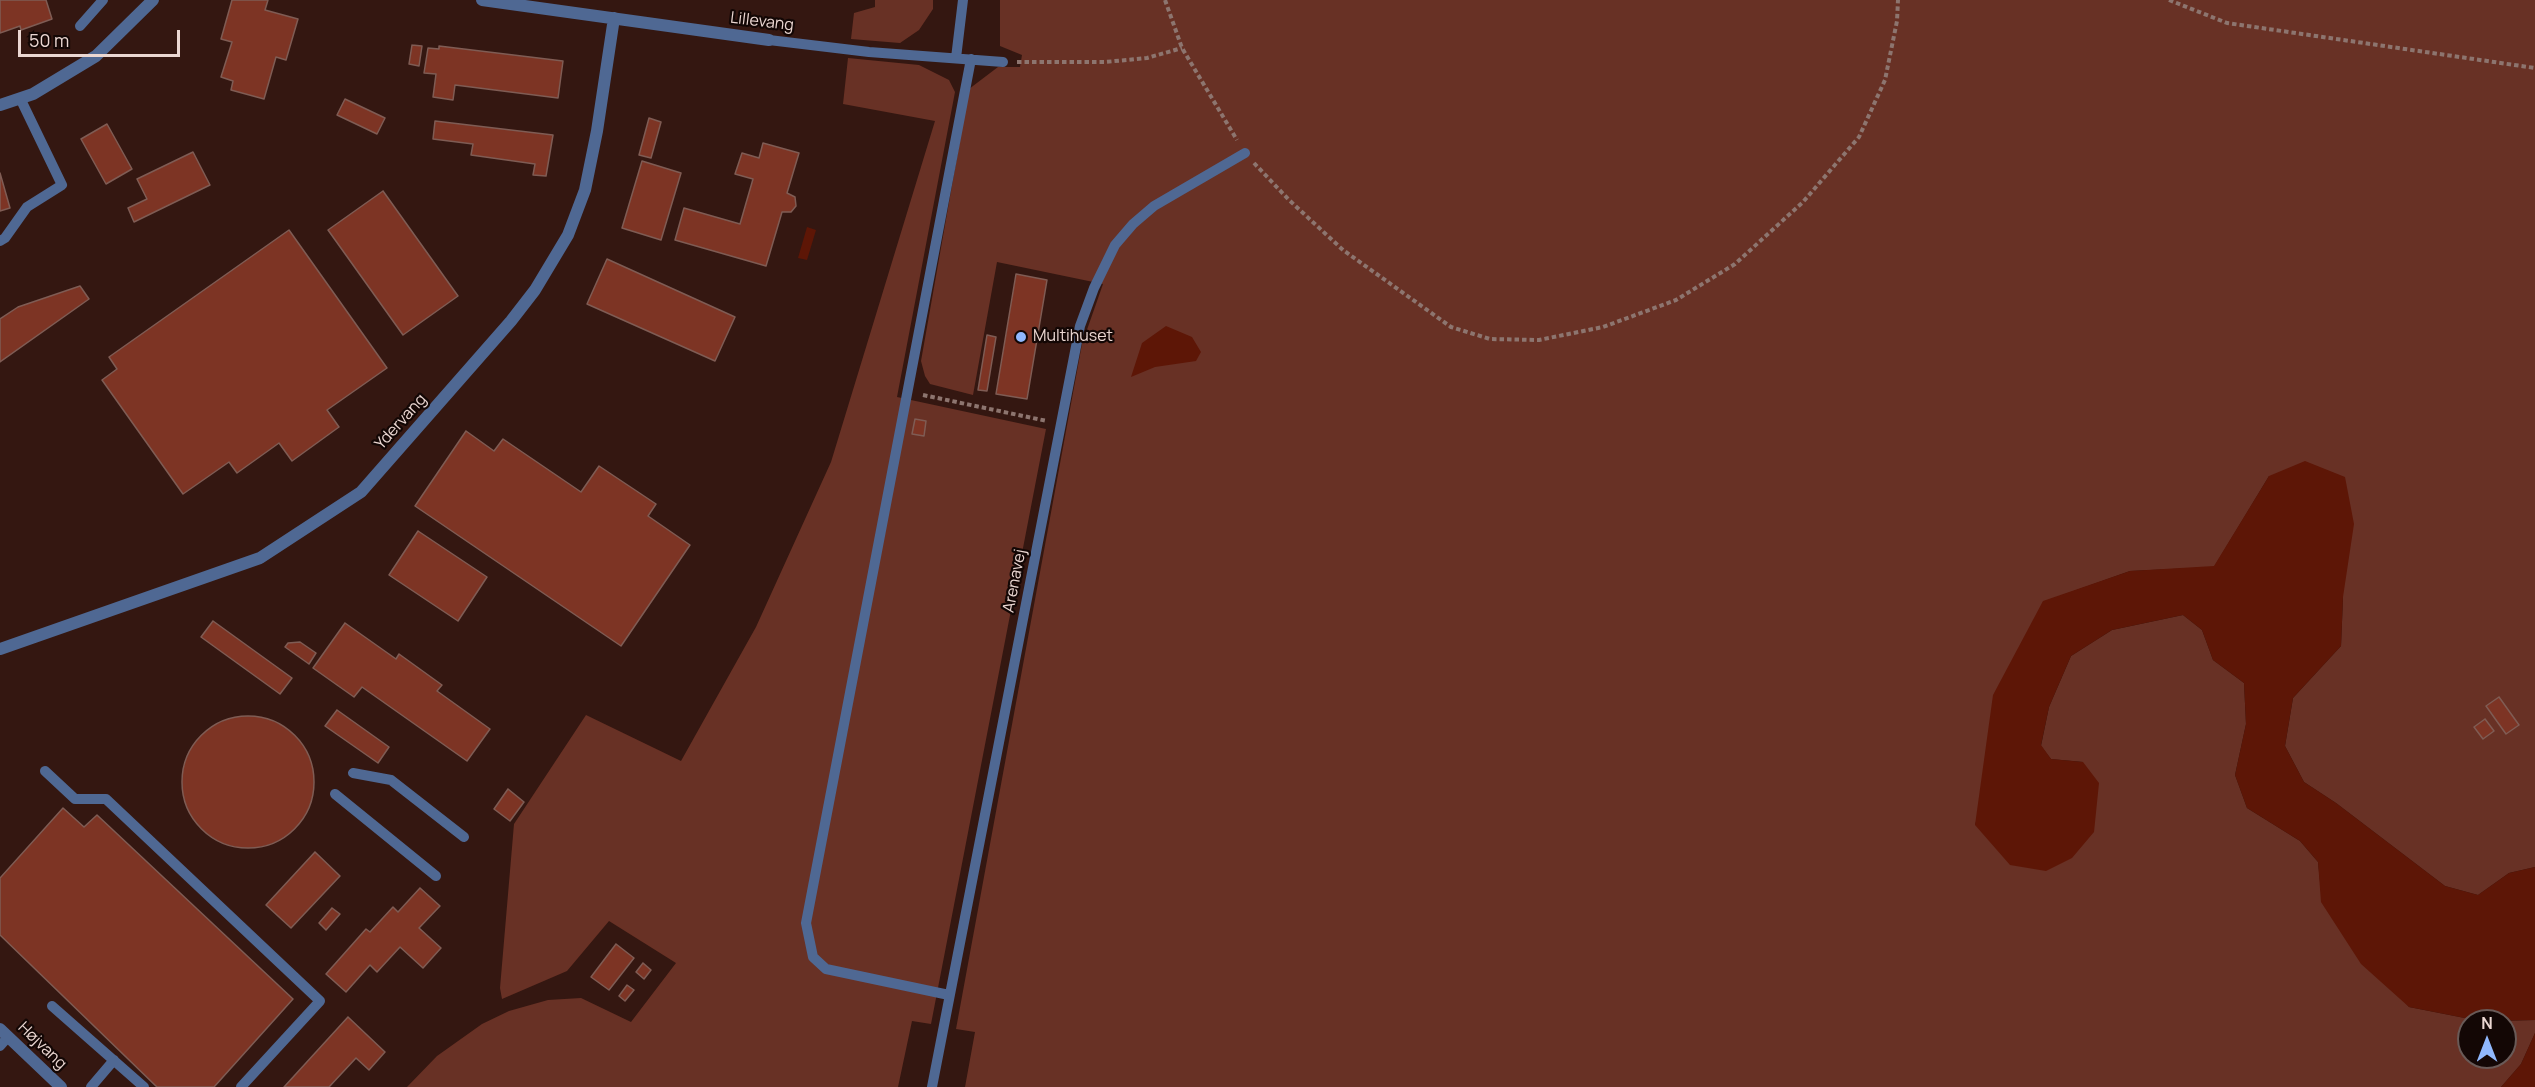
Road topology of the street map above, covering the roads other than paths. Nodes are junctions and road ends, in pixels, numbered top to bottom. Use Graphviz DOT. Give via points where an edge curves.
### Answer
graph roads {
  1 [pos="103,0"];
  2 [pos="153,0"];
  3 [pos="482,0"];
  4 [pos="963,0"];
  5 [pos="614,18"];
  6 [pos="80,26"];
  7 [pos="769,40"];
  8 [pos="956,58"];
  9 [pos="971,59"];
  10 [pos="1002,62"];
  11 [pos="20,98"];
  12 [pos="0,105"];
  13 [pos="1245,153"];
  14 [pos="0,241"];
  15 [pos="0,649"];
  16 [pos="45,771"];
  17 [pos="353,773"];
  18 [pos="335,794"];
  19 [pos="464,837"];
  20 [pos="436,876"];
  21 [pos="949,996"];
  22 [pos="52,1006"];
  23 [pos="3,1037"];
  24 [pos="114,1060"];
  25 [pos="61,1087"];
  26 [pos="91,1087"];
  27 [pos="144,1087"];
  28 [pos="241,1087"];
  29 [pos="932,1087"];
  1 -- 6 [label="lane"];
  2 -- 11 [label="street" via="96,56"];
  3 -- 5 [label="street, Lillevang"];
  4 -- 8 [label="lane"];
  5 -- 7 [label="street, Lillevang"];
  5 -- 15 [label="street, Ydervang" via="585,190 568,235 511,321 361,492 260,558"];
  7 -- 8 [label="lane, Lillevang"];
  8 -- 9 [label="lane, Lillevang"];
  9 -- 10 [label="lane, Lillevang"];
  9 -- 21 [label="lane" via="806,923 813,957 826,969"];
  11 -- 12 [label="street"];
  11 -- 14 [label="lane" via="62,185 27,207"];
  13 -- 21 [label="lane, Arenavej" via="1154,206 1115,244 1080,326"];
  16 -- 28 [label="lane" via="75,799 106,799 320,1001"];
  17 -- 19 [label="lane" via="391,780"];
  18 -- 20 [label="lane"];
  21 -- 29 [label="lane, Arenavej"];
  22 -- 24 [label="lane"];
  23 -- 25 [label="street, Højvang"];
  24 -- 26 [label="lane"];
  24 -- 27 [label="lane"];
}
